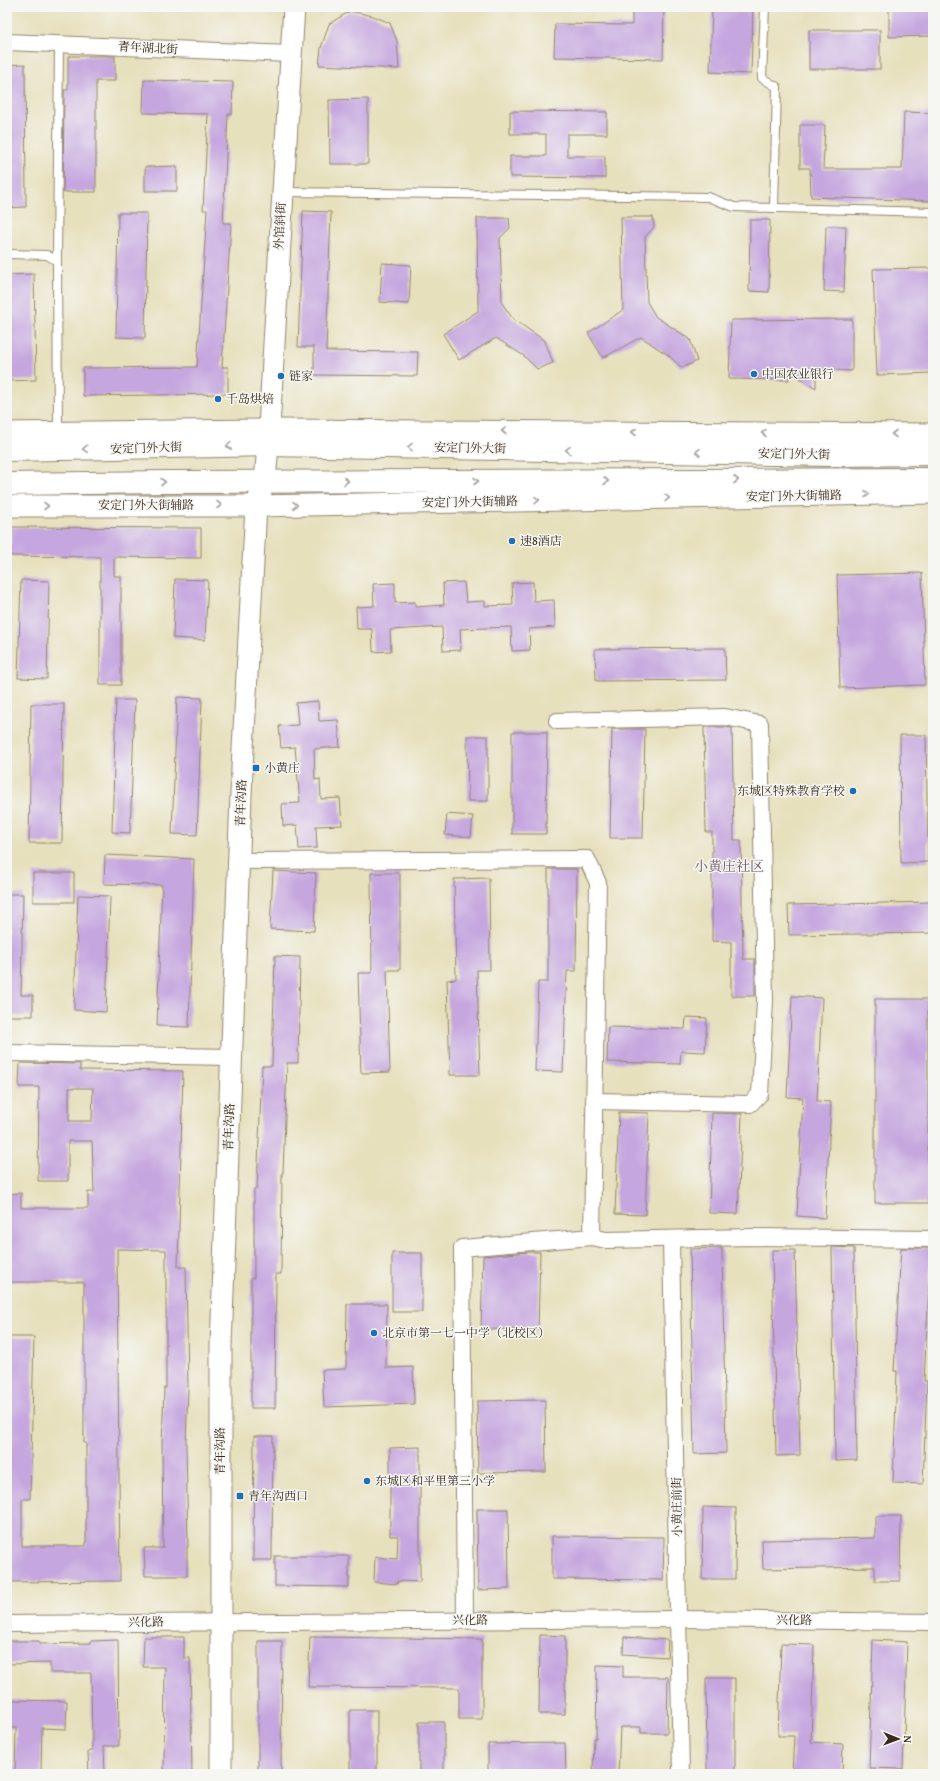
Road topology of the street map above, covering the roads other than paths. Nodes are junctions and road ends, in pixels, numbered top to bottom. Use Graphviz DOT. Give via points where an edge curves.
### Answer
graph roads {
  1 [pos="294,7"];
  2 [pos="765,7"];
  3 [pos="7,42"];
  4 [pos="59,44"];
  5 [pos="290,54"];
  6 [pos="282,192"];
  7 [pos="774,208"];
  8 [pos="933,212"];
  9 [pos="7,254"];
  10 [pos="57,261"];
  11 [pos="7,434"];
  12 [pos="933,434"];
  13 [pos="269,437"];
  14 [pos="59,442"];
  15 [pos="7,450"];
  16 [pos="933,454"];
  17 [pos="933,479"];
  18 [pos="124,482"];
  19 [pos="265,482"];
  20 [pos="7,484"];
  21 [pos="933,493"];
  22 [pos="152,505"];
  23 [pos="7,506"];
  24 [pos="256,506"];
  25 [pos="557,721"];
  26 [pos="238,861"];
  27 [pos="7,1053"];
  28 [pos="231,1057"];
  29 [pos="594,1101"];
  30 [pos="592,1237"];
  31 [pos="671,1239"];
  32 [pos="933,1239"];
  33 [pos="679,1619"];
  34 [pos="465,1620"];
  35 [pos="220,1621"];
  36 [pos="933,1622"];
  37 [pos="7,1624"];
  38 [pos="221,1774"];
  39 [pos="681,1774"];
  1 -- 5 [label="street, 外馆斜街"];
  2 -- 7 [label="lane" via="762,78 777,87"];
  3 -- 4 [label="street, 青年湖北街"];
  4 -- 5 [label="street, 青年湖北街"];
  4 -- 10 [label="lane"];
  5 -- 6 [label="street, 外馆斜街"];
  6 -- 7 [label="lane" via="708,197 734,207"];
  6 -- 13 [label="street, 外馆斜街"];
  7 -- 8 [label="lane"];
  9 -- 10 [label="lane" via="47,255"];
  10 -- 14 [label="lane"];
  11 -- 14 [label="street"];
  12 -- 13 [label="street, one-way"];
  13 -- 14 [label="main road, 安定门外大街, one-way"];
  16 -- 13 [label="main road, 安定门外大街, one-way" via="819,455"];
  13 -- 19 [label="street, 外馆斜街"];
  14 -- 15 [label="main road, 安定门外大街"];
  19 -- 17 [label="main road, one-way"];
  18 -- 19 [label="main road, one-way"];
  18 -- 20 [label="main road"];
  18 -- 22 [label="street"];
  19 -- 24 [label="street, 青年沟路"];
  24 -- 21 [label="street, 安定门外大街辅路, one-way"];
  23 -- 22 [label="street, 安定门外大街辅路, one-way"];
  22 -- 24 [label="street, 安定门外大街辅路, one-way"];
  24 -- 26 [label="street, 青年沟路"];
  25 -- 29 [label="street" via="725,717 760,724 765,1002 760,1094 750,1104"];
  26 -- 28 [label="street, 青年沟路"];
  26 -- 29 [label="street" via="586,859 598,882"];
  27 -- 28 [label="street"];
  28 -- 35 [label="street, 青年沟路" via="221,1347"];
  29 -- 30 [label="street"];
  30 -- 31 [label="street" via="606,1240"];
  30 -- 34 [label="street" via="462,1248"];
  31 -- 32 [label="street"];
  31 -- 33 [label="street, 小黄庄前街"];
  33 -- 34 [label="street, 兴化路"];
  33 -- 36 [label="street, 兴化路"];
  33 -- 39 [label="street, 小黄庄前街"];
  34 -- 35 [label="street, 兴化路"];
  35 -- 37 [label="street, 兴化路"];
  35 -- 38 [label="street, 青年沟路"];
}
